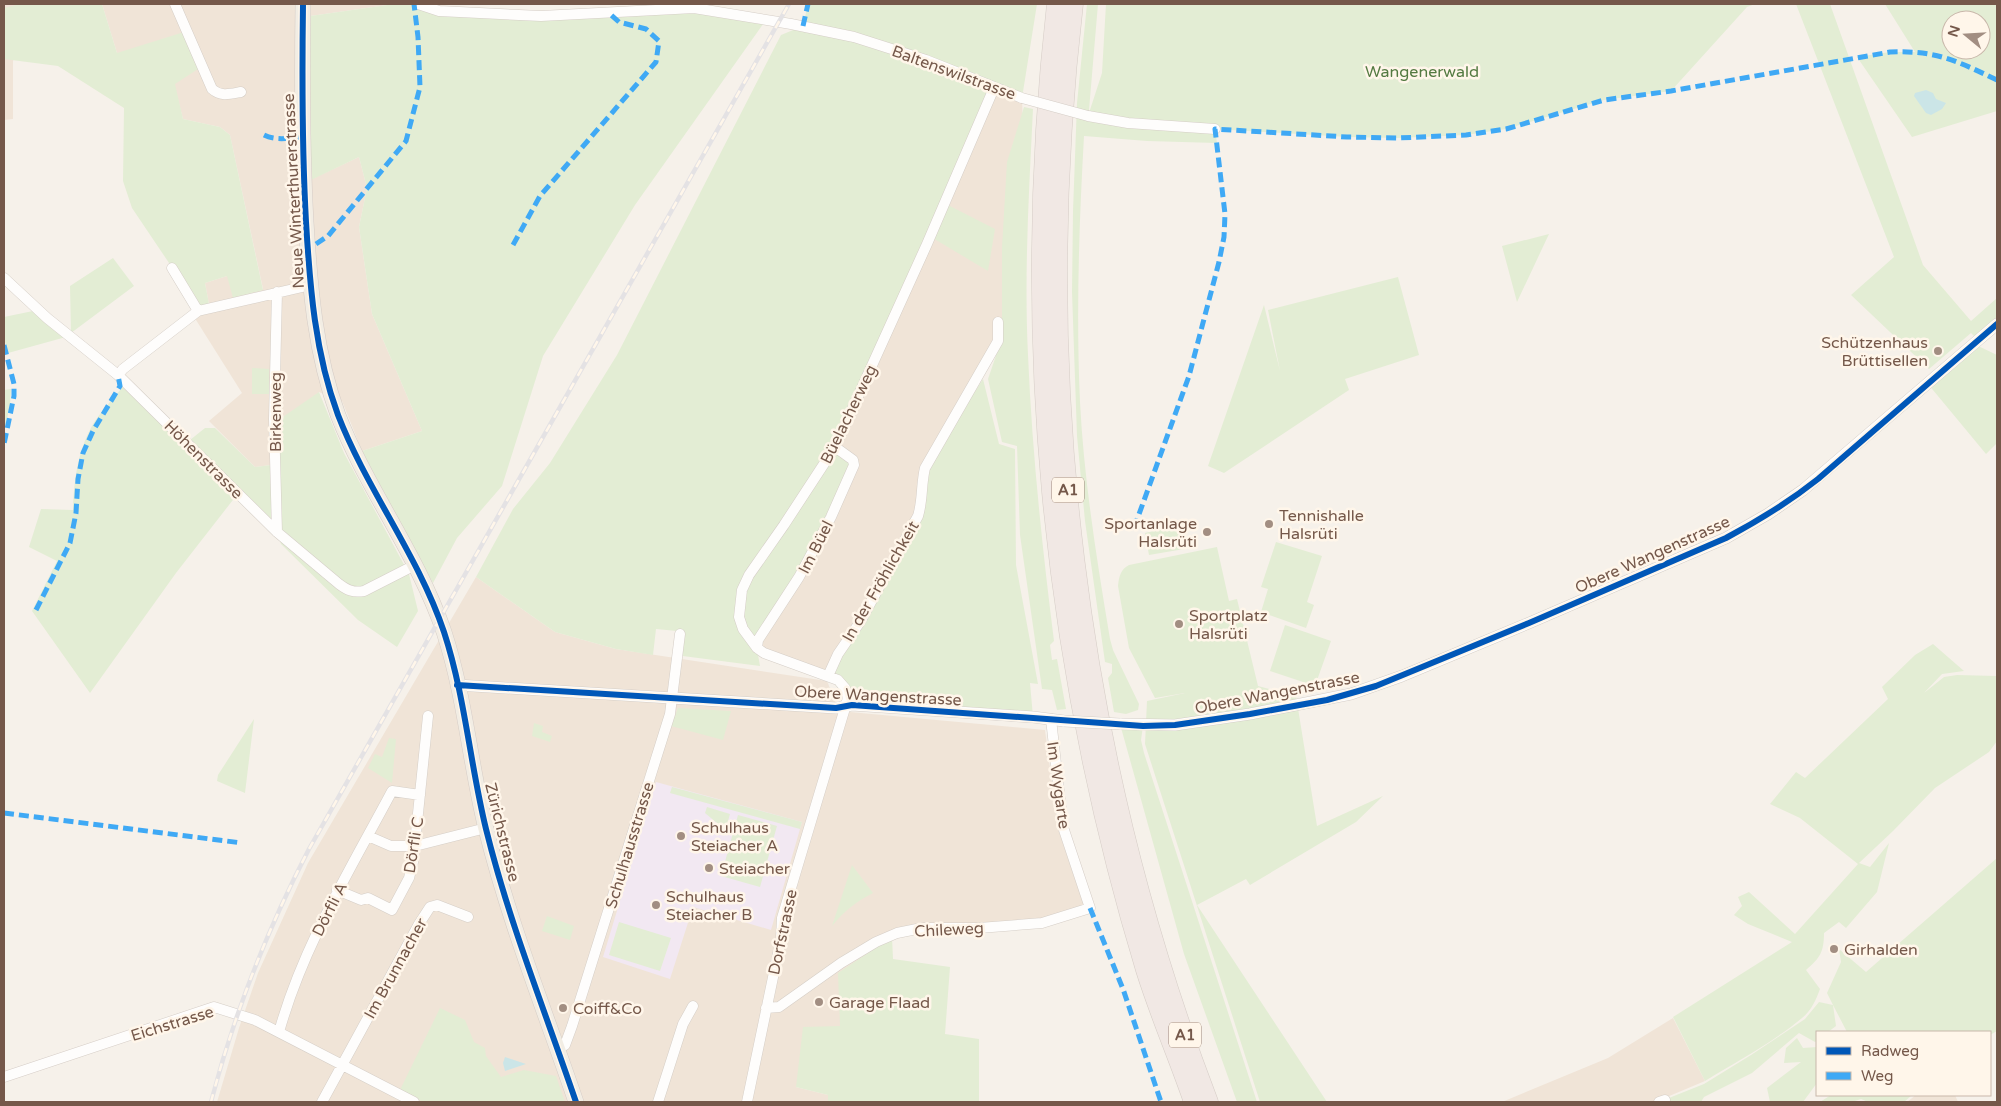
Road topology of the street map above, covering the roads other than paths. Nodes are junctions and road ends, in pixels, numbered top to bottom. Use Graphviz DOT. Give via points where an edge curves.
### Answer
graph roads {
  1 [pos="175,4"];
  2 [pos="303,4"];
  3 [pos="418,4"];
  4 [pos="1056,4"];
  5 [pos="1074,4"];
  6 [pos="994,88"];
  7 [pos="241,92"];
  8 [pos="1215,129"];
  9 [pos="172,268"];
  10 [pos="4,278"];
  11 [pos="311,285"];
  12 [pos="276,292"];
  13 [pos="198,311"];
  14 [pos="998,322"];
  15 [pos="1997,324"];
  16 [pos="118,374"];
  17 [pos="835,447"];
  18 [pos="277,532"];
  19 [pos="415,565"];
  20 [pos="680,634"];
  21 [pos="757,648"];
  22 [pos="828,676"];
  23 [pos="457,685"];
  24 [pos="674,697"];
  25 [pos="845,707"];
  26 [pos="428,716"];
  27 [pos="1051,719"];
  28 [pos="420,795"];
  29 [pos="486,828"];
  30 [pos="368,836"];
  31 [pos="415,846"];
  32 [pos="337,890"];
  33 [pos="1090,908"];
  34 [pos="468,917"];
  35 [pos="1155,1002"];
  36 [pos="693,1006"];
  37 [pos="766,1008"];
  38 [pos="279,1032"];
  39 [pos="557,1048"];
  40 [pos="342,1064"];
  41 [pos="4,1077"];
  42 [pos="322,1102"];
  43 [pos="414,1102"];
  44 [pos="576,1102"];
  45 [pos="658,1102"];
  46 [pos="747,1102"];
  47 [pos="1185,1102"];
  48 [pos="1193,1102"];
  49 [pos="1209,1102"];
  1 -- 7 [label="street" via="212,89 224,95"];
  2 -- 11 [label="main road, Neue Winterthurerstrasse" via="304,173"];
  3 -- 6 [label="street, Baltenswilstrasse" via="439,11 541,16 694,8 854,37 926,60"];
  4 -- 35 [label="highway, A1" via="1044,134 1040,266 1042,374 1052,509 1070,652 1089,754 1115,864"];
  5 -- 49 [label="highway, A1" via="1061,154 1058,288 1062,412 1075,555 1096,696 1123,822 1162,966"];
  6 -- 8 [label="street, Baltenswilstrasse, bridge" via="1088,116 1136,124"];
  6 -- 17 [label="street, Büelacherweg"];
  9 -- 13 [label="street"];
  10 -- 16 [label="street, Höhenstrasse" via="47,318"];
  11 -- 12 [label="street"];
  11 -- 19 [label="main road, Neue Winterthurerstrasse" via="320,350 338,412 356,454"];
  12 -- 13 [label="street"];
  12 -- 18 [label="street, Birkenweg" via="274,419"];
  13 -- 16 [label="street"];
  14 -- 22 [label="street, In der Fröhlichkeit" via="998,341 926,468 918,516"];
  15 -- 27 [label="street, Obere Wangenstrasse, bridge" via="1803,490 1768,514 1726,538 1502,635 1351,694 1250,714 1175,725"];
  16 -- 18 [label="street, Höhenstrasse"];
  17 -- 21 [label="street, Büelacherweg" via="742,590 739,617 746,635"];
  17 -- 21 [label="street, Im Büel" via="853,460 854,465 802,572 758,640"];
  18 -- 19 [label="street, Höhenstrasse" via="338,584 357,592 371,589"];
  19 -- 23 [label="main road, Zürichstrasse" via="441,624"];
  20 -- 24 [label="street, Schulhausstrasse"];
  21 -- 22 [label="street"];
  22 -- 25 [label="street" via="845,688 848,700"];
  23 -- 24 [label="street, Obere Wangenstrasse"];
  23 -- 29 [label="main road, Zürichstrasse"];
  24 -- 25 [label="street, Obere Wangenstrasse"];
  24 -- 39 [label="street, Schulhausstrasse" via="572,1026 564,1045"];
  25 -- 27 [label="street, Obere Wangenstrasse"];
  25 -- 37 [label="street, Dorfstrasse" via="782,918 781,939"];
  26 -- 28 [label="street, Dörfli C"];
  27 -- 33 [label="street, Im Wygarte" via="1063,827"];
  28 -- 30 [label="street, Dörfli A" via="392,791"];
  28 -- 31 [label="street, Dörfli C"];
  29 -- 31 [label="street"];
  29 -- 39 [label="main road, Zürichstrasse" via="498,874"];
  30 -- 31 [label="street" via="391,846"];
  30 -- 32 [label="street, Dörfli A"];
  31 -- 32 [label="street, Dörfli C" via="409,878 392,910 368,898 361,900"];
  32 -- 38 [label="street, Dörfli A" via="309,948"];
  33 -- 37 [label="street, Chileweg" via="1042,923 922,928 897,933 841,963 779,1007"];
  34 -- 40 [label="street, Im Brunnacher" via="437,905 430,908"];
  35 -- 47 [label="highway" via="1167,1052"];
  35 -- 48 [label="highway, A1"];
  36 -- 45 [label="street" via="683,1024"];
  37 -- 46 [label="street, Dorfstrasse"];
  38 -- 40 [label="street, Eichstrasse"];
  38 -- 41 [label="street, Eichstrasse" via="255,1020 214,1007"];
  39 -- 44 [label="main road, Zürichstrasse"];
  40 -- 42 [label="street, Im Brunnacher"];
  40 -- 43 [label="street, Eichstrasse"];
}
